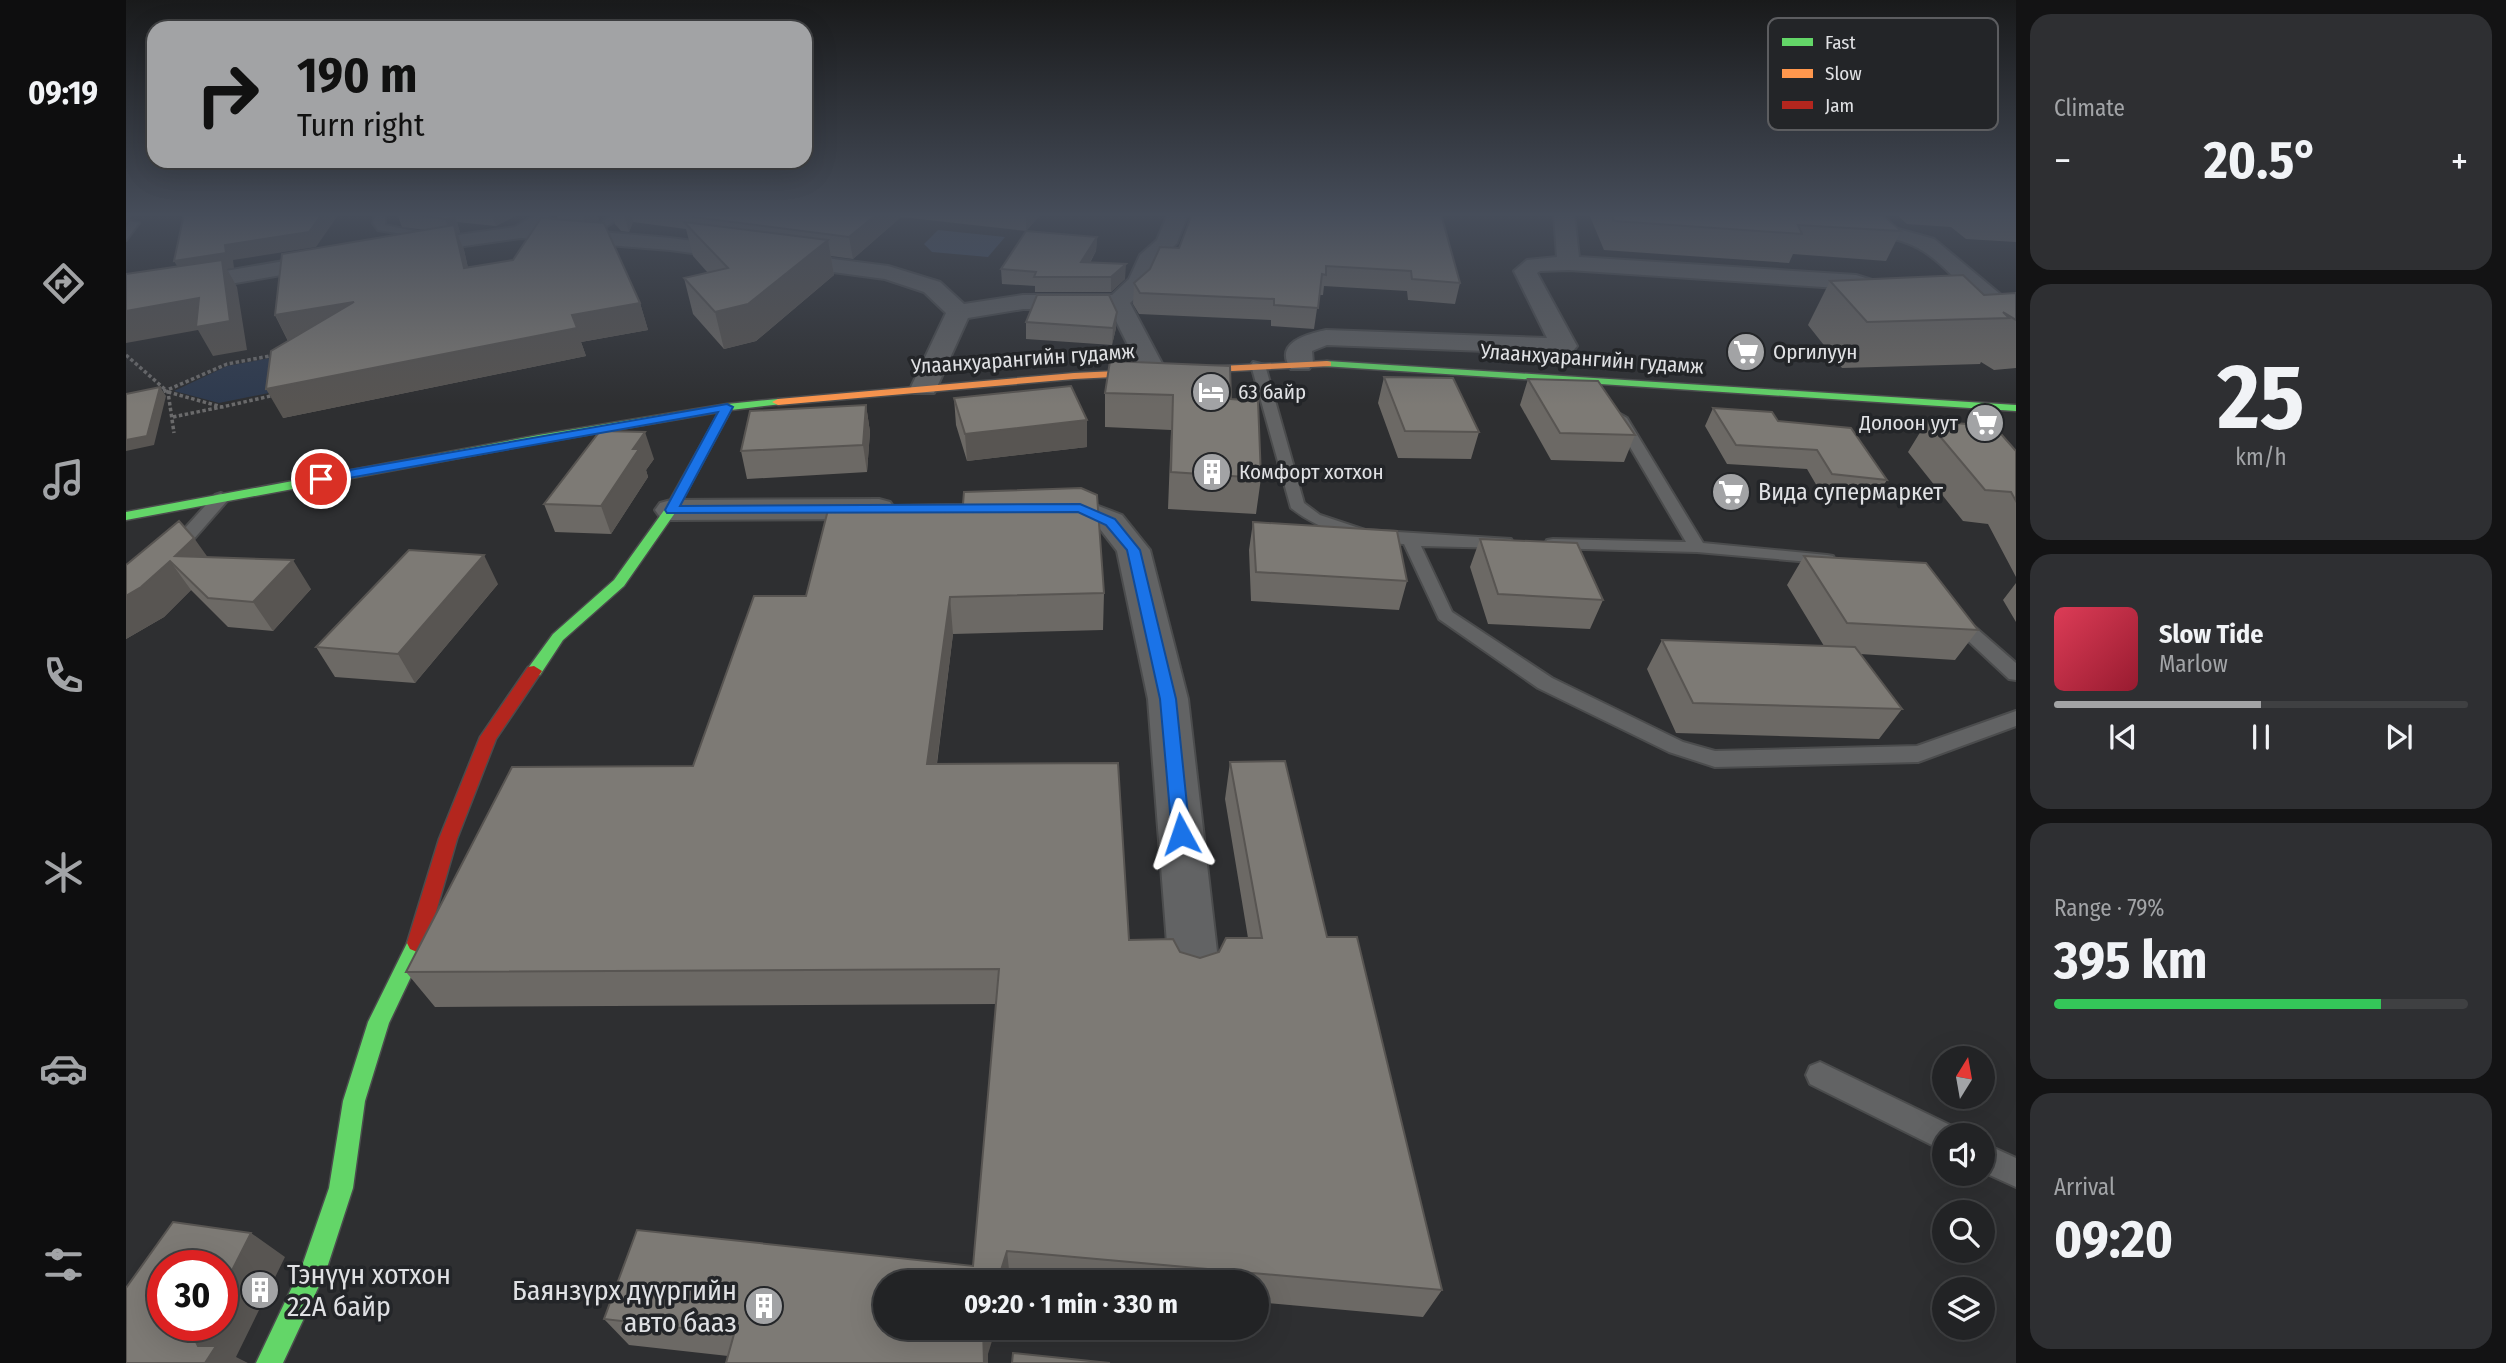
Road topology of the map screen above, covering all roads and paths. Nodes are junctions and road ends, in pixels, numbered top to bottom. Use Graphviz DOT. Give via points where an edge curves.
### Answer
graph roads {
  1 [pos="229,278"];
  2 [pos="902,278"];
  3 [pos="1141,278"];
  4 [pos="1528,278"];
  5 [pos="1793,278"];
  6 [pos="1970,278"];
  7 [pos="1678,293"];
  8 [pos="126,295"];
  9 [pos="1118,302"];
  10 [pos="1963,304"];
  11 [pos="2008,307"];
  12 [pos="959,312"];
  13 [pos="282,354"];
  14 [pos="126,355"];
  15 [pos="1300,363"];
  16 [pos="1258,365"];
  17 [pos="1153,371"];
  18 [pos="1598,381"];
  19 [pos="924,387"];
  20 [pos="168,392"];
  21 [pos="285,393"];
  22 [pos="147,396"];
  23 [pos="222,407"];
  24 [pos="727,407"];
  25 [pos="2016,408"];
  26 [pos="173,417"];
  27 [pos="174,433"];
  28 [pos="221,498"];
  29 [pos="916,509"];
  30 [pos="1012,509"];
  31 [pos="671,510"];
  32 [pos="126,516"];
  33 [pos="1410,540"];
  34 [pos="1697,547"];
  35 [pos="1844,562"];
  36 [pos="161,565"];
  37 [pos="1937,602"];
  38 [pos="2016,674"];
  39 [pos="2016,718"];
  40 [pos="1194,969"];
  41 [pos="1819,1075"];
  42 [pos="1932,1131"];
  43 [pos="1995,1163"];
  44 [pos="2016,1173"];
  45 [pos="269,1363"];
  1 -- 8 [label="street"];
  2 -- 12 [label="street" via="932,287"];
  3 -- 9 [label="street"];
  4 -- 15 [label="street" via="1564,346 1326,337 1300,349"];
  5 -- 7 [label="street" via="1874,286 1902,302"];
  6 -- 11 [label="street"];
  9 -- 12 [label="street" via="1023,302"];
  9 -- 17 [label="street"];
  10 -- 11 [label="street"];
  12 -- 19 [label="street"];
  13 -- 20 [label="path" via="227,364"];
  14 -- 20 [label="path"];
  15 -- 16 [label="main road, Улаанхуарангийн гудамж"];
  15 -- 18 [label="main road, Улаанхуарангийн гудамж"];
  16 -- 17 [label="main road, Улаанхуарангийн гудамж"];
  16 -- 33 [label="lane" via="1297,505 1309,519"];
  17 -- 19 [label="main road, Улаанхуарангийн гудамж"];
  18 -- 25 [label="main road, Улаанхуарангийн гудамж"];
  18 -- 34 [label="lane"];
  19 -- 24 [label="main road, Улаанхуарангийн гудамж"];
  20 -- 22 [label="path"];
  20 -- 23 [label="path"];
  20 -- 26 [label="path"];
  21 -- 23 [label="path"];
  23 -- 26 [label="path"];
  24 -- 28 [label="main road, Улаанхуарангийн гудамж"];
  24 -- 31 [label="main road"];
  26 -- 27 [label="path"];
  28 -- 32 [label="main road, Улаанхуарангийн гудамж"];
  28 -- 36 [label="lane"];
  29 -- 31 [label="street"];
  30 -- 40 [label="street" via="1080,508 1111,522 1133,550 1168,699"];
  31 -- 45 [label="main road" via="619,583 558,637 488,737 448,839 417,942 379,1022 354,1101 341,1188 313,1271"];
  33 -- 34 [label="lane"];
  33 -- 39 [label="lane" via="1445,615 1545,683 1715,759 1918,754"];
  34 -- 35 [label="lane"];
  37 -- 38 [label="lane"];
  41 -- 42 [label="lane"];
  43 -- 44 [label="lane"];
}
